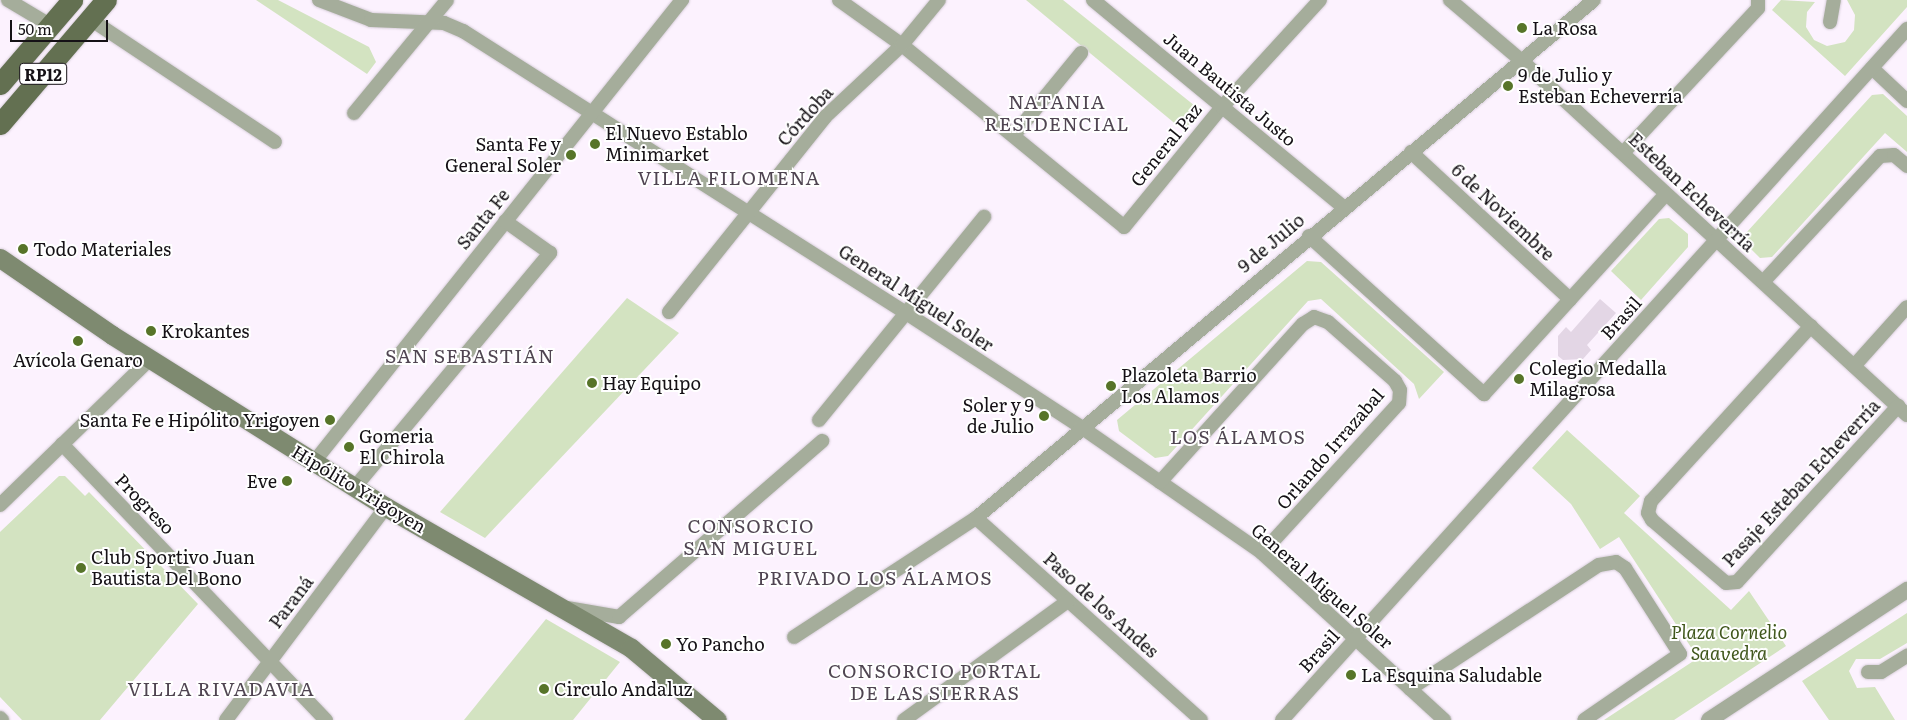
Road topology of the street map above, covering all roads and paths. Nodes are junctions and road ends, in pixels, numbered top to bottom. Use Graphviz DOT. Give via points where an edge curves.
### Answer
graph roads {
  1 [pos="8,0"];
  2 [pos="72,0"];
  3 [pos="106,0"];
  4 [pos="319,0"];
  5 [pos="447,0"];
  6 [pos="682,0"];
  7 [pos="839,0"];
  8 [pos="939,0"];
  9 [pos="1093,0"];
  10 [pos="1320,0"];
  11 [pos="1450,0"];
  12 [pos="1594,0"];
  13 [pos="1758,0"];
  14 [pos="1834,0"];
  15 [pos="90,19"];
  16 [pos="429,22"];
  17 [pos="1830,22"];
  18 [pos="50,25"];
  19 [pos="1907,29"];
  20 [pos="902,45"];
  21 [pos="1081,54"];
  22 [pos="1522,61"];
  23 [pos="1872,68"];
  24 [pos="0,84"];
  25 [pos="1907,101"];
  26 [pos="1222,106"];
  27 [pos="354,113"];
  28 [pos="591,114"];
  29 [pos="0,124"];
  30 [pos="1014,135"];
  31 [pos="274,142"];
  32 [pos="1411,152"];
  33 [pos="1622,154"];
  34 [pos="1907,166"];
  35 [pos="1666,194"];
  36 [pos="1343,207"];
  37 [pos="748,214"];
  38 [pos="984,217"];
  39 [pos="505,221"];
  40 [pos="1309,236"];
  41 [pos="1716,240"];
  42 [pos="0,258"];
  43 [pos="1763,282"];
  44 [pos="1570,299"];
  45 [pos="1907,307"];
  46 [pos="669,312"];
  47 [pos="906,314"];
  48 [pos="1811,326"];
  49 [pos="150,359"];
  50 [pos="1854,366"];
  51 [pos="1903,410"];
  52 [pos="819,420"];
  53 [pos="1081,427"];
  54 [pos="822,440"];
  55 [pos="62,444"];
  56 [pos="314,462"];
  57 [pos="1160,482"];
  58 [pos="355,488"];
  59 [pos="0,505"];
  60 [pos="386,507"];
  61 [pos="976,518"];
  62 [pos="1262,553"];
  63 [pos="1907,590"];
  64 [pos="1068,601"];
  65 [pos="563,607"];
  66 [pos="794,637"];
  67 [pos="1356,639"];
  68 [pos="1907,656"];
  69 [pos="270,661"];
  70 [pos="1868,672"];
  71 [pos="1410,689"];
  72 [pos="226,720"];
  73 [pos="326,720"];
  74 [pos="716,720"];
  75 [pos="904,720"];
  76 [pos="1201,720"];
  77 [pos="1282,720"];
  78 [pos="1443,720"];
  79 [pos="1584,720"];
  80 [pos="1709,720"];
  1 -- 18 [label="street"];
  2 -- 18 [label="main road, RP12"];
  3 -- 15 [label="main road, RP12"];
  4 -- 16 [label="street, General Miguel Soler" via="371,20"];
  5 -- 16 [label="street"];
  6 -- 28 [label="street, Santa Fe"];
  7 -- 20 [label="street"];
  8 -- 20 [label="street, Córdoba"];
  9 -- 26 [label="street, Juan Bautista Justo"];
  10 -- 26 [label="street, General Paz"];
  11 -- 22 [label="street, Esteban Echeverría"];
  12 -- 22 [label="street, 9 de Julio"];
  13 -- 33 [label="street" via="1758,8"];
  14 -- 17 [label="street"];
  15 -- 29 [label="main road, RP12"];
  15 -- 31 [label="street"];
  16 -- 27 [label="street"];
  16 -- 28 [label="street, General Miguel Soler" via="463,31"];
  18 -- 24 [label="main road, RP12"];
  19 -- 23 [label="street, Brasil"];
  20 -- 30 [label="street"];
  20 -- 37 [label="street, Córdoba" via="825,118"];
  21 -- 30 [label="street"];
  22 -- 32 [label="street, 9 de Julio"];
  22 -- 33 [label="street, Esteban Echeverría"];
  23 -- 25 [label="street"];
  23 -- 41 [label="street, Brasil"];
  26 -- 30 [label="street, General Paz" via="1124,227"];
  26 -- 36 [label="street, Juan Bautista Justo"];
  28 -- 37 [label="street, General Miguel Soler"];
  28 -- 39 [label="street, Santa Fe"];
  32 -- 36 [label="street, 9 de Julio"];
  32 -- 44 [label="street, 6 de Noviembre"];
  33 -- 35 [label="street, Esteban Echeverría"];
  34 -- 43 [label="street" via="1894,155 1880,156"];
  35 -- 41 [label="street, Esteban Echeverría"];
  35 -- 44 [label="street"];
  36 -- 40 [label="street, 9 de Julio"];
  37 -- 46 [label="street, Córdoba"];
  37 -- 47 [label="street, General Miguel Soler"];
  38 -- 47 [label="street"];
  39 -- 56 [label="street, Santa Fe"];
  39 -- 58 [label="street" via="550,253"];
  40 -- 44 [label="street" via="1484,394"];
  40 -- 53 [label="street, 9 de Julio"];
  41 -- 43 [label="street, Esteban Echeverría"];
  41 -- 67 [label="street, Brasil"];
  42 -- 49 [label="main road, Hipólito Yrigoyen"];
  43 -- 48 [label="street, Esteban Echeverría"];
  45 -- 50 [label="street"];
  47 -- 52 [label="street"];
  47 -- 53 [label="street, General Miguel Soler"];
  48 -- 50 [label="street, Esteban Echeverría"];
  48 -- 51 [label="street, Pasaje Esteban Echeverría" via="1651,501 1648,513 1652,520 1726,583 1737,582"];
  49 -- 55 [label="street"];
  49 -- 56 [label="main road, Hipólito Yrigoyen"];
  50 -- 51 [label="street, Esteban Echeverría"];
  53 -- 57 [label="street, General Miguel Soler"];
  53 -- 61 [label="street, 9 de Julio"];
  54 -- 65 [label="street" via="619,617"];
  55 -- 59 [label="street"];
  55 -- 69 [label="street, Progreso"];
  56 -- 58 [label="main road, Hipólito Yrigoyen"];
  57 -- 62 [label="street, General Miguel Soler"];
  57 -- 62 [label="street, Orlando Irrazabal" via="1303,324 1314,317 1328,322 1400,390 1399,403"];
  58 -- 60 [label="main road, Hipólito Yrigoyen"];
  60 -- 65 [label="main road, Hipólito Yrigoyen"];
  60 -- 69 [label="street, Paraná"];
  61 -- 64 [label="street, Paso de los Andes"];
  61 -- 66 [label="street, 9 de Julio"];
  62 -- 67 [label="street, General Miguel Soler"];
  63 -- 80 [label="street"];
  64 -- 75 [label="street"];
  64 -- 76 [label="street, Paso de los Andes"];
  65 -- 74 [label="main road, Hipólito Yrigoyen" via="646,659"];
  67 -- 71 [label="street, General Miguel Soler"];
  67 -- 77 [label="street, Brasil"];
  68 -- 70 [label="street" via="1881,672"];
  69 -- 72 [label="street, Paraná"];
  69 -- 73 [label="street, Progreso"];
  71 -- 78 [label="street, General Miguel Soler"];
  71 -- 79 [label="street" via="1599,564 1616,562 1625,568 1680,654"];
}
